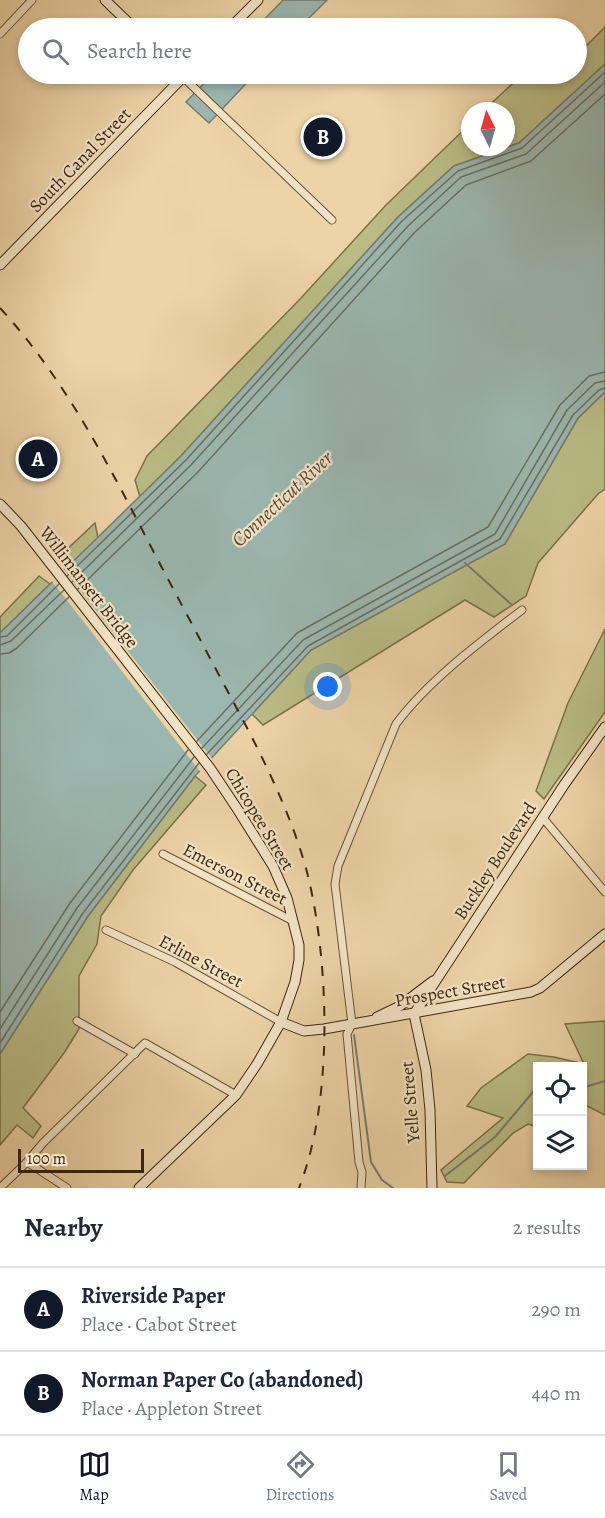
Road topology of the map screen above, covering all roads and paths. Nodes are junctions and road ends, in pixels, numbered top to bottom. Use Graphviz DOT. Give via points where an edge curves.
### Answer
graph roads {
  1 [pos="32,0"];
  2 [pos="105,0"];
  3 [pos="258,0"];
  4 [pos="124,18"];
  5 [pos="240,18"];
  6 [pos="0,34"];
  7 [pos="177,84"];
  8 [pos="191,84"];
  9 [pos="332,220"];
  10 [pos="0,265"];
  11 [pos="0,504"];
  12 [pos="522,610"];
  13 [pos="605,727"];
  14 [pos="210,768"];
  15 [pos="543,818"];
  16 [pos="163,854"];
  17 [pos="605,892"];
  18 [pos="293,921"];
  19 [pos="106,930"];
  20 [pos="604,937"];
  21 [pos="442,974"];
  22 [pos="414,1014"];
  23 [pos="77,1021"];
  24 [pos="282,1022"];
  25 [pos="364,1022"];
  26 [pos="352,1024"];
  27 [pos="135,1054"];
  28 [pos="236,1095"];
  29 [pos="27,1162"];
  30 [pos="0,1188"];
  31 [pos="67,1188"];
  32 [pos="139,1188"];
  33 [pos="361,1188"];
  34 [pos="432,1188"];
  1 -- 6 [label="street"];
  2 -- 4 [label="main road"];
  3 -- 5 [label="main road"];
  7 -- 10 [label="main road, South Canal Street"];
  8 -- 9 [label="street"];
  11 -- 14 [label="main road, Willimansett Bridge"];
  12 -- 26 [label="street" via="409,707 396,724 362,803 335,884"];
  13 -- 15 [label="main road, Buckley Boulevard"];
  14 -- 18 [label="main road, Chicopee Street" via="273,866"];
  15 -- 17 [label="street"];
  15 -- 21 [label="main road, Buckley Boulevard"];
  16 -- 18 [label="street, Emerson Street"];
  18 -- 24 [label="main road, Chicopee Street" via="299,960"];
  19 -- 24 [label="street, Erline Street" via="175,962"];
  20 -- 22 [label="main road, Prospect Street" via="531,992"];
  21 -- 22 [label="main road, Buckley Boulevard"];
  21 -- 25 [label="main road" via="400,1006"];
  22 -- 25 [label="main road, Prospect Street"];
  22 -- 34 [label="main road, Yelle Street" via="427,1080"];
  23 -- 27 [label="street"];
  24 -- 26 [label="main road, Prospect Street" via="304,1031"];
  24 -- 28 [label="main road, Chicopee Street"];
  25 -- 26 [label="main road, Prospect Street"];
  26 -- 33 [label="street" via="347,1034"];
  27 -- 28 [label="street" via="145,1043"];
  27 -- 29 [label="street"];
  28 -- 32 [label="main road, Chicopee Street"];
  29 -- 30 [label="street"];
  29 -- 31 [label="street"];
}
